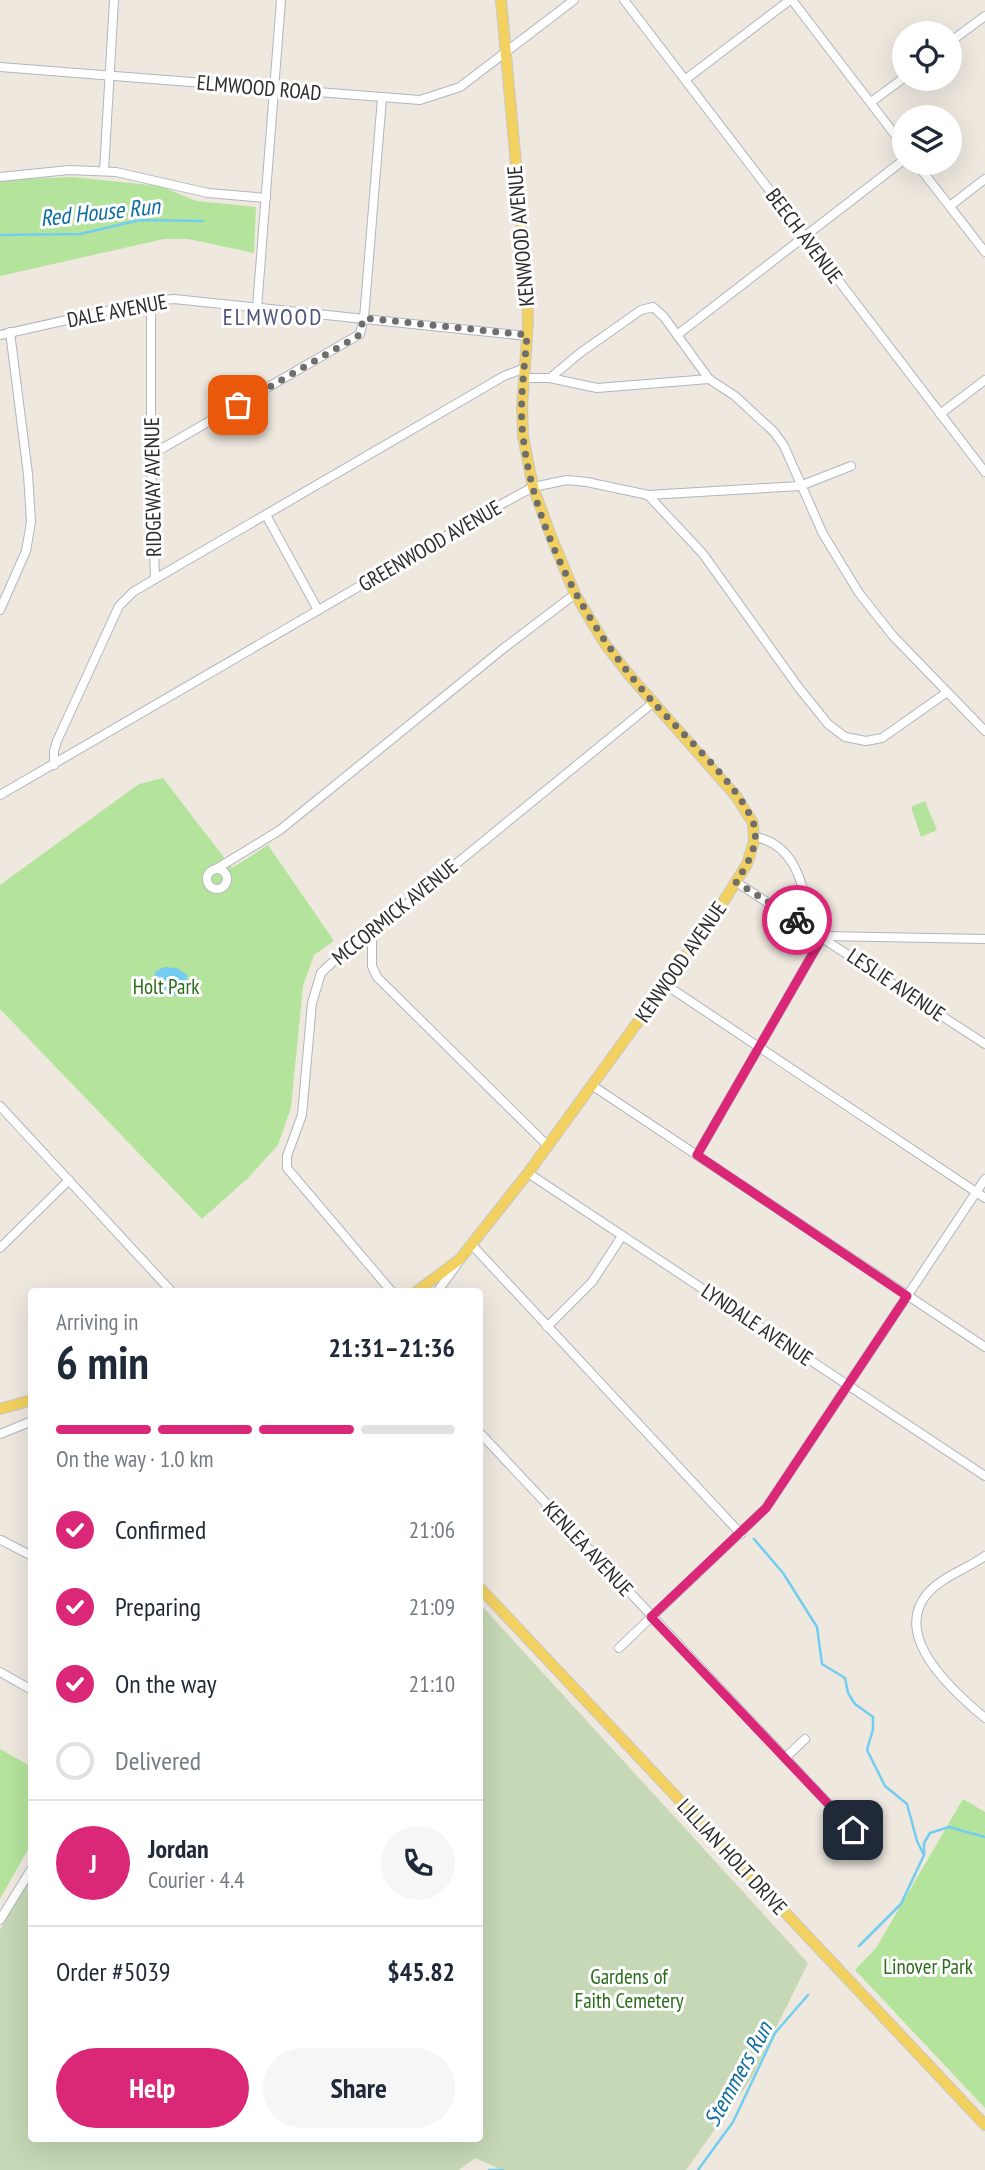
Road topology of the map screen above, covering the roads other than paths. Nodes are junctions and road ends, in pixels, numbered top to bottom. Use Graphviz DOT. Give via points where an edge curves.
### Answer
graph roads {
  1 [pos="114,0"];
  2 [pos="281,0"];
  3 [pos="491,0"];
  4 [pos="501,0"];
  5 [pos="574,0"];
  6 [pos="624,0"];
  7 [pos="791,0"];
  8 [pos="985,16"];
  9 [pos="962,33"];
  10 [pos="505,52"];
  11 [pos="0,67"];
  12 [pos="110,76"];
  13 [pos="686,79"];
  14 [pos="892,87"];
  15 [pos="275,89"];
  16 [pos="382,98"];
  17 [pos="871,102"];
  18 [pos="892,130"];
  19 [pos="892,169"];
  20 [pos="104,171"];
  21 [pos="925,175"];
  22 [pos="0,177"];
  23 [pos="985,180"];
  24 [pos="266,198"];
  25 [pos="950,206"];
  26 [pos="803,236"];
  27 [pos="985,252"];
  28 [pos="151,301"];
  29 [pos="257,308"];
  30 [pos="364,318"];
  31 [pos="10,332"];
  32 [pos="0,335"];
  33 [pos="527,335"];
  34 [pos="677,335"];
  35 [pos="524,373"];
  36 [pos="550,377"];
  37 [pos="709,379"];
  38 [pos="985,380"];
  39 [pos="940,414"];
  40 [pos="152,455"];
  41 [pos="851,466"];
  42 [pos="985,472"];
  43 [pos="800,486"];
  44 [pos="533,487"];
  45 [pos="648,495"];
  46 [pos="266,515"];
  47 [pos="156,579"];
  48 [pos="575,594"];
  49 [pos="0,610"];
  50 [pos="318,610"];
  51 [pos="946,694"];
  52 [pos="654,702"];
  53 [pos="985,731"];
  54 [pos="54,765"];
  55 [pos="0,795"];
  56 [pos="755,838"];
  57 [pos="216,869"];
  58 [pos="736,882"];
  59 [pos="813,929"];
  60 [pos="372,930"];
  61 [pos="823,936"];
  62 [pos="985,939"];
  63 [pos="666,985"];
  64 [pos="985,1044"];
  65 [pos="759,1048"];
  66 [pos="593,1086"];
  67 [pos="0,1106"];
  68 [pos="548,1146"];
  69 [pos="697,1155"];
  70 [pos="528,1174"];
  71 [pos="985,1179"];
  72 [pos="69,1180"];
  73 [pos="976,1192"];
  74 [pos="985,1198"];
  75 [pos="622,1236"];
  76 [pos="472,1245"];
  77 [pos="0,1248"];
  78 [pos="460,1259"];
  79 [pos="168,1288"];
  80 [pos="389,1288"];
  81 [pos="421,1288"];
  82 [pos="440,1288"];
  83 [pos="907,1296"];
  84 [pos="547,1327"];
  85 [pos="985,1347"];
  86 [pos="848,1385"];
  87 [pos="28,1401"];
  88 [pos="0,1409"];
  89 [pos="28,1423"];
  90 [pos="0,1434"];
  91 [pos="483,1436"];
  92 [pos="985,1476"];
  93 [pos="741,1534"];
  94 [pos="1,1540"];
  95 [pos="28,1554"];
  96 [pos="985,1556"];
  97 [pos="483,1591"];
  98 [pos="651,1617"];
  99 [pos="619,1648"];
  100 [pos="0,1672"];
  101 [pos="28,1688"];
  102 [pos="985,1718"];
  103 [pos="805,1739"];
  104 [pos="785,1758"];
  105 [pos="870,1848"];
  106 [pos="28,1874"];
  107 [pos="0,1920"];
  108 [pos="985,2125"];
  1 -- 12 [label="street"];
  2 -- 15 [label="street"];
  3 -- 4 [label="street"];
  4 -- 10 [label="main road, KENWOOD AVENUE"];
  5 -- 10 [label="street, ELMWOOD ROAD"];
  6 -- 13 [label="street, BEECH AVENUE"];
  7 -- 13 [label="street"];
  7 -- 17 [label="street"];
  8 -- 9 [label="street"];
  10 -- 16 [label="street, ELMWOOD ROAD" via="452,91 420,100"];
  10 -- 33 [label="main road, KENWOOD AVENUE" via="527,284"];
  11 -- 12 [label="street, ELMWOOD ROAD"];
  12 -- 15 [label="street, ELMWOOD ROAD"];
  12 -- 20 [label="street"];
  13 -- 26 [label="street, BEECH AVENUE"];
  14 -- 17 [label="street"];
  15 -- 16 [label="street, ELMWOOD ROAD"];
  15 -- 24 [label="street"];
  16 -- 30 [label="street"];
  17 -- 18 [label="street"];
  19 -- 26 [label="street"];
  20 -- 22 [label="street"];
  20 -- 24 [label="street" via="208,193"];
  21 -- 25 [label="street"];
  23 -- 25 [label="street"];
  24 -- 29 [label="street"];
  25 -- 27 [label="street"];
  26 -- 34 [label="street"];
  26 -- 39 [label="street, BEECH AVENUE"];
  28 -- 29 [label="street, DALE AVENUE" via="174,299"];
  28 -- 31 [label="street, DALE AVENUE"];
  28 -- 40 [label="street, RIDGEWAY AVENUE"];
  29 -- 30 [label="street, DALE AVENUE"];
  30 -- 33 [label="street, DALE AVENUE"];
  30 -- 40 [label="street" via="358,336"];
  31 -- 32 [label="street, DALE AVENUE"];
  31 -- 49 [label="street" via="31,522 26,551"];
  33 -- 35 [label="main road, KENWOOD AVENUE"];
  34 -- 36 [label="street" via="653,307 641,310"];
  34 -- 37 [label="street"];
  35 -- 36 [label="street"];
  35 -- 44 [label="main road, KENWOOD AVENUE" via="522,424"];
  35 -- 46 [label="street" via="503,376"];
  36 -- 37 [label="street" via="597,388"];
  37 -- 43 [label="street" via="774,432"];
  38 -- 39 [label="street"];
  39 -- 42 [label="street, BEECH AVENUE"];
  40 -- 47 [label="street, RIDGEWAY AVENUE"];
  41 -- 43 [label="street, GREENWOOD AVENUE"];
  43 -- 45 [label="street, GREENWOOD AVENUE"];
  43 -- 51 [label="street" via="859,593"];
  44 -- 45 [label="street, GREENWOOD AVENUE" via="579,481"];
  44 -- 48 [label="main road, KENWOOD AVENUE"];
  44 -- 50 [label="street, GREENWOOD AVENUE"];
  45 -- 51 [label="street" via="703,554 835,731 856,740 882,738"];
  46 -- 47 [label="street"];
  46 -- 50 [label="street"];
  47 -- 54 [label="street, RIDGEWAY AVENUE" via="119,606 57,741"];
  48 -- 52 [label="main road, KENWOOD AVENUE" via="620,664"];
  48 -- 57 [label="street" via="280,830"];
  50 -- 54 [label="street, GREENWOOD AVENUE"];
  51 -- 53 [label="street"];
  52 -- 56 [label="main road, KENWOOD AVENUE" via="737,796 753,823"];
  52 -- 60 [label="street, MCCORMICK AVENUE"];
  54 -- 55 [label="street, GREENWOOD AVENUE"];
  56 -- 58 [label="main road, KENWOOD AVENUE"];
  56 -- 59 [label="street" via="770,841 798,871"];
  58 -- 59 [label="street, LESLIE AVENUE"];
  58 -- 63 [label="main road, KENWOOD AVENUE"];
  59 -- 61 [label="street, LESLIE AVENUE"];
  60 -- 68 [label="street" via="372,966 377,977"];
  60 -- 80 [label="street, MCCORMICK AVENUE" via="317,979 302,1115 286,1164"];
  61 -- 62 [label="street"];
  61 -- 64 [label="street, LESLIE AVENUE"];
  61 -- 65 [label="street"];
  63 -- 65 [label="street"];
  63 -- 66 [label="main road, KENWOOD AVENUE"];
  65 -- 69 [label="street"];
  65 -- 73 [label="street"];
  66 -- 68 [label="main road, KENWOOD AVENUE"];
  66 -- 69 [label="street"];
  67 -- 72 [label="street"];
  68 -- 70 [label="main road, KENWOOD AVENUE"];
  69 -- 83 [label="street"];
  70 -- 75 [label="street, LYNDALE AVENUE"];
  70 -- 76 [label="main road, KENWOOD AVENUE"];
  71 -- 73 [label="street"];
  72 -- 77 [label="street"];
  72 -- 79 [label="street"];
  73 -- 74 [label="street"];
  73 -- 83 [label="street"];
  75 -- 84 [label="street" via="592,1282"];
  75 -- 86 [label="street, LYNDALE AVENUE"];
  76 -- 78 [label="main road, KENWOOD AVENUE"];
  76 -- 84 [label="street"];
  78 -- 81 [label="main road, KENWOOD AVENUE"];
  78 -- 82 [label="street"];
  83 -- 85 [label="street"];
  83 -- 86 [label="street"];
  84 -- 93 [label="street"];
  86 -- 92 [label="street, LYNDALE AVENUE"];
  86 -- 93 [label="street" via="766,1508"];
  87 -- 88 [label="main road"];
  89 -- 90 [label="street"];
  91 -- 98 [label="street, KENLEA AVENUE"];
  93 -- 98 [label="street"];
  94 -- 95 [label="street"];
  96 -- 102 [label="street" via="927,1593 916,1626 935,1667"];
  97 -- 108 [label="main road, LILLIAN HOLT DRIVE"];
  98 -- 99 [label="street"];
  98 -- 104 [label="street, KENLEA AVENUE"];
  100 -- 101 [label="street"];
  103 -- 104 [label="street"];
  104 -- 105 [label="street, KENLEA AVENUE"];
  106 -- 107 [label="street"];
}
